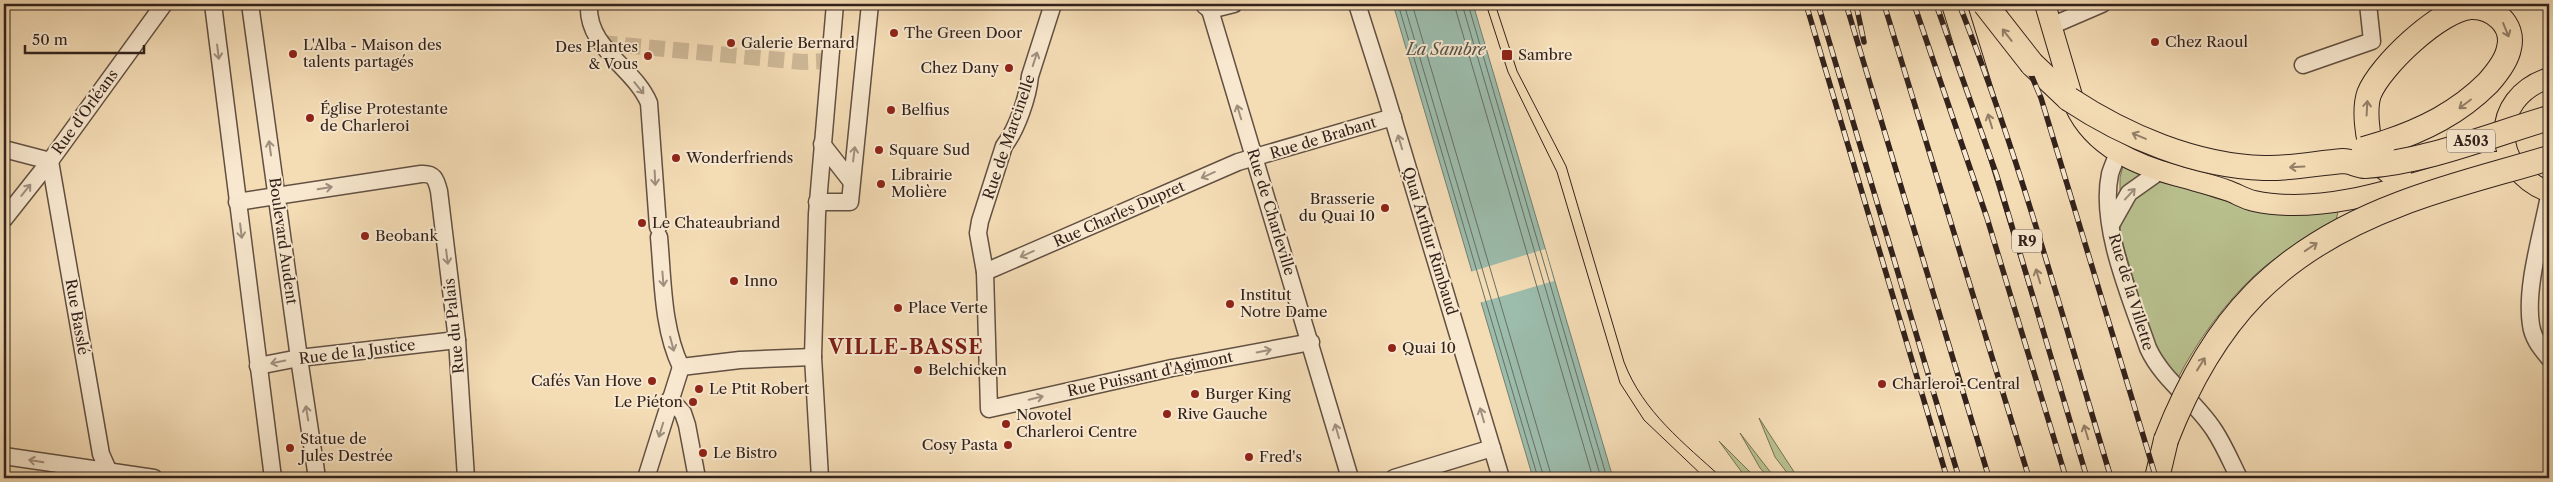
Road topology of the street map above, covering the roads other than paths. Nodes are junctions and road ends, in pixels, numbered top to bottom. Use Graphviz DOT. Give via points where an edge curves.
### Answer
graph roads {
  1 [pos="164,4"];
  2 [pos="213,4"];
  3 [pos="250,4"];
  4 [pos="589,4"];
  5 [pos="835,4"];
  6 [pos="870,4"];
  7 [pos="1054,4"];
  8 [pos="1234,4"];
  9 [pos="1356,4"];
  10 [pos="1954,4"];
  11 [pos="1984,4"];
  12 [pos="2045,4"];
  13 [pos="2102,4"];
  14 [pos="2368,4"];
  15 [pos="1208,6"];
  16 [pos="2051,26"];
  17 [pos="2303,66"];
  18 [pos="2549,78"];
  19 [pos="1393,117"];
  20 [pos="2549,118"];
  21 [pos="2504,139"];
  22 [pos="822,144"];
  23 [pos="4,148"];
  24 [pos="2118,152"];
  25 [pos="1254,158"];
  26 [pos="2549,158"];
  27 [pos="50,161"];
  28 [pos="2345,161"];
  29 [pos="2513,166"];
  30 [pos="2160,171"];
  31 [pos="2400,178"];
  32 [pos="851,181"];
  33 [pos="2229,190"];
  34 [pos="2549,192"];
  35 [pos="2549,196"];
  36 [pos="277,197"];
  37 [pos="237,202"];
  38 [pos="817,202"];
  39 [pos="4,219"];
  40 [pos="2111,225"];
  41 [pos="985,272"];
  42 [pos="456,340"];
  43 [pos="1311,342"];
  44 [pos="813,357"];
  45 [pos="298,358"];
  46 [pos="2549,358"];
  47 [pos="258,366"];
  48 [pos="681,366"];
  49 [pos="670,399"];
  50 [pos="1492,448"];
  51 [pos="4,456"];
  52 [pos="109,472"];
  53 [pos="154,478"];
  54 [pos="273,478"];
  55 [pos="317,478"];
  56 [pos="466,478"];
  57 [pos="646,478"];
  58 [pos="697,478"];
  59 [pos="820,478"];
  60 [pos="1350,478"];
  61 [pos="1394,478"];
  62 [pos="1501,478"];
  63 [pos="2100,478"];
  64 [pos="2156,478"];
  65 [pos="2239,478"];
  1 -- 27 [label="street, Rue d'Orléans"];
  2 -- 37 [label="street, one-way"];
  36 -- 3 [label="street, Boulevard Audent, one-way"];
  4 -- 48 [label="street, one-way" via="591,28 600,43 642,90 649,104 666,320"];
  5 -- 22 [label="street"];
  32 -- 6 [label="street, one-way"];
  41 -- 7 [label="street, Rue de Marcinelle, one-way" via="978,233 980,221 1004,146 1011,138"];
  8 -- 15 [label="street"];
  9 -- 19 [label="street, Quai Arthur Rimbaud"];
  63 -- 10 [label="highway, R9, one-way"];
  28 -- 11 [label="highway, one-way, bridge" via="2302,167 2251,167 2198,157 2114,126 2069,99 2053,84 2009,38"];
  12 -- 16 [label="main road"];
  13 -- 16 [label="street"];
  14 -- 17 [label="street" via="2372,41"];
  25 -- 15 [label="street, Rue de Charleville, one-way"];
  16 -- 24 [label="main road" via="2081,119 2103,144"];
  18 -- 21 [label="main road" via="2523,92 2512,105"];
  19 -- 25 [label="street, Rue de Brabant"];
  50 -- 19 [label="street, Quai Arthur Rimbaud, one-way"];
  20 -- 28 [label="highway, A503, bridge" via="2420,156 2363,166"];
  21 -- 29 [label="main road"];
  21 -- 31 [label="main road" via="2485,152"];
  22 -- 32 [label="street"];
  22 -- 38 [label="street"];
  23 -- 27 [label="street"];
  24 -- 30 [label="main road"];
  24 -- 40 [label="street, Rue de la Villette" via="2110,174"];
  25 -- 41 [label="street, Rue Charles Dupret, one-way" via="1238,162"];
  25 -- 43 [label="street, Rue de Charleville"];
  64 -- 26 [label="highway, A503, one-way, bridge" via="2166,440 2187,389 2220,332 2270,278 2321,241 2402,203"];
  39 -- 27 [label="street, Rue d'Orléans, one-way"];
  27 -- 52 [label="street, Rue Basslé" via="101,454"];
  31 -- 28 [label="highway, one-way, bridge" via="2380,165 2369,140 2366,104 2375,82 2413,42 2449,14 2470,7 2487,9 2497,15 2507,29 2510,48 2499,69 2477,94 2450,114 2407,135 2364,149"];
  29 -- 33 [label="main road" via="2484,162 2359,197 2324,202 2253,201"];
  29 -- 34 [label="main road" via="2523,178"];
  30 -- 33 [label="main road"];
  40 -- 30 [label="street, Rue de la Villette, one-way" via="2129,193"];
  31 -- 33 [label="main road" via="2319,192"];
  32 -- 38 [label="street" via="850,202"];
  35 -- 46 [label="street" via="2530,311 2535,338"];
  36 -- 37 [label="street"];
  36 -- 42 [label="street, Rue du Palais, one-way" via="414,174 433,175 439,191"];
  36 -- 45 [label="street, Boulevard Audent"];
  37 -- 47 [label="street, one-way"];
  38 -- 44 [label="street"];
  40 -- 65 [label="street, Rue de la Villette" via="2128,290 2155,365 2214,429"];
  41 -- 43 [label="street, Rue Puissant d'Agimont, one-way" via="989,409 1172,368"];
  42 -- 45 [label="street, Rue de la Justice"];
  42 -- 56 [label="street, Rue du Palais"];
  60 -- 43 [label="street, Rue de Charleville, one-way"];
  44 -- 48 [label="street"];
  44 -- 59 [label="street"];
  45 -- 47 [label="street, Rue de la Justice, one-way"];
  55 -- 45 [label="street, Boulevard Audent, one-way"];
  47 -- 54 [label="street"];
  48 -- 49 [label="street"];
  49 -- 57 [label="street, one-way"];
  49 -- 58 [label="street" via="683,413"];
  50 -- 61 [label="street"];
  50 -- 62 [label="street, Quai Arthur Rimbaud"];
  52 -- 51 [label="street, one-way"];
  52 -- 53 [label="street"];
}
